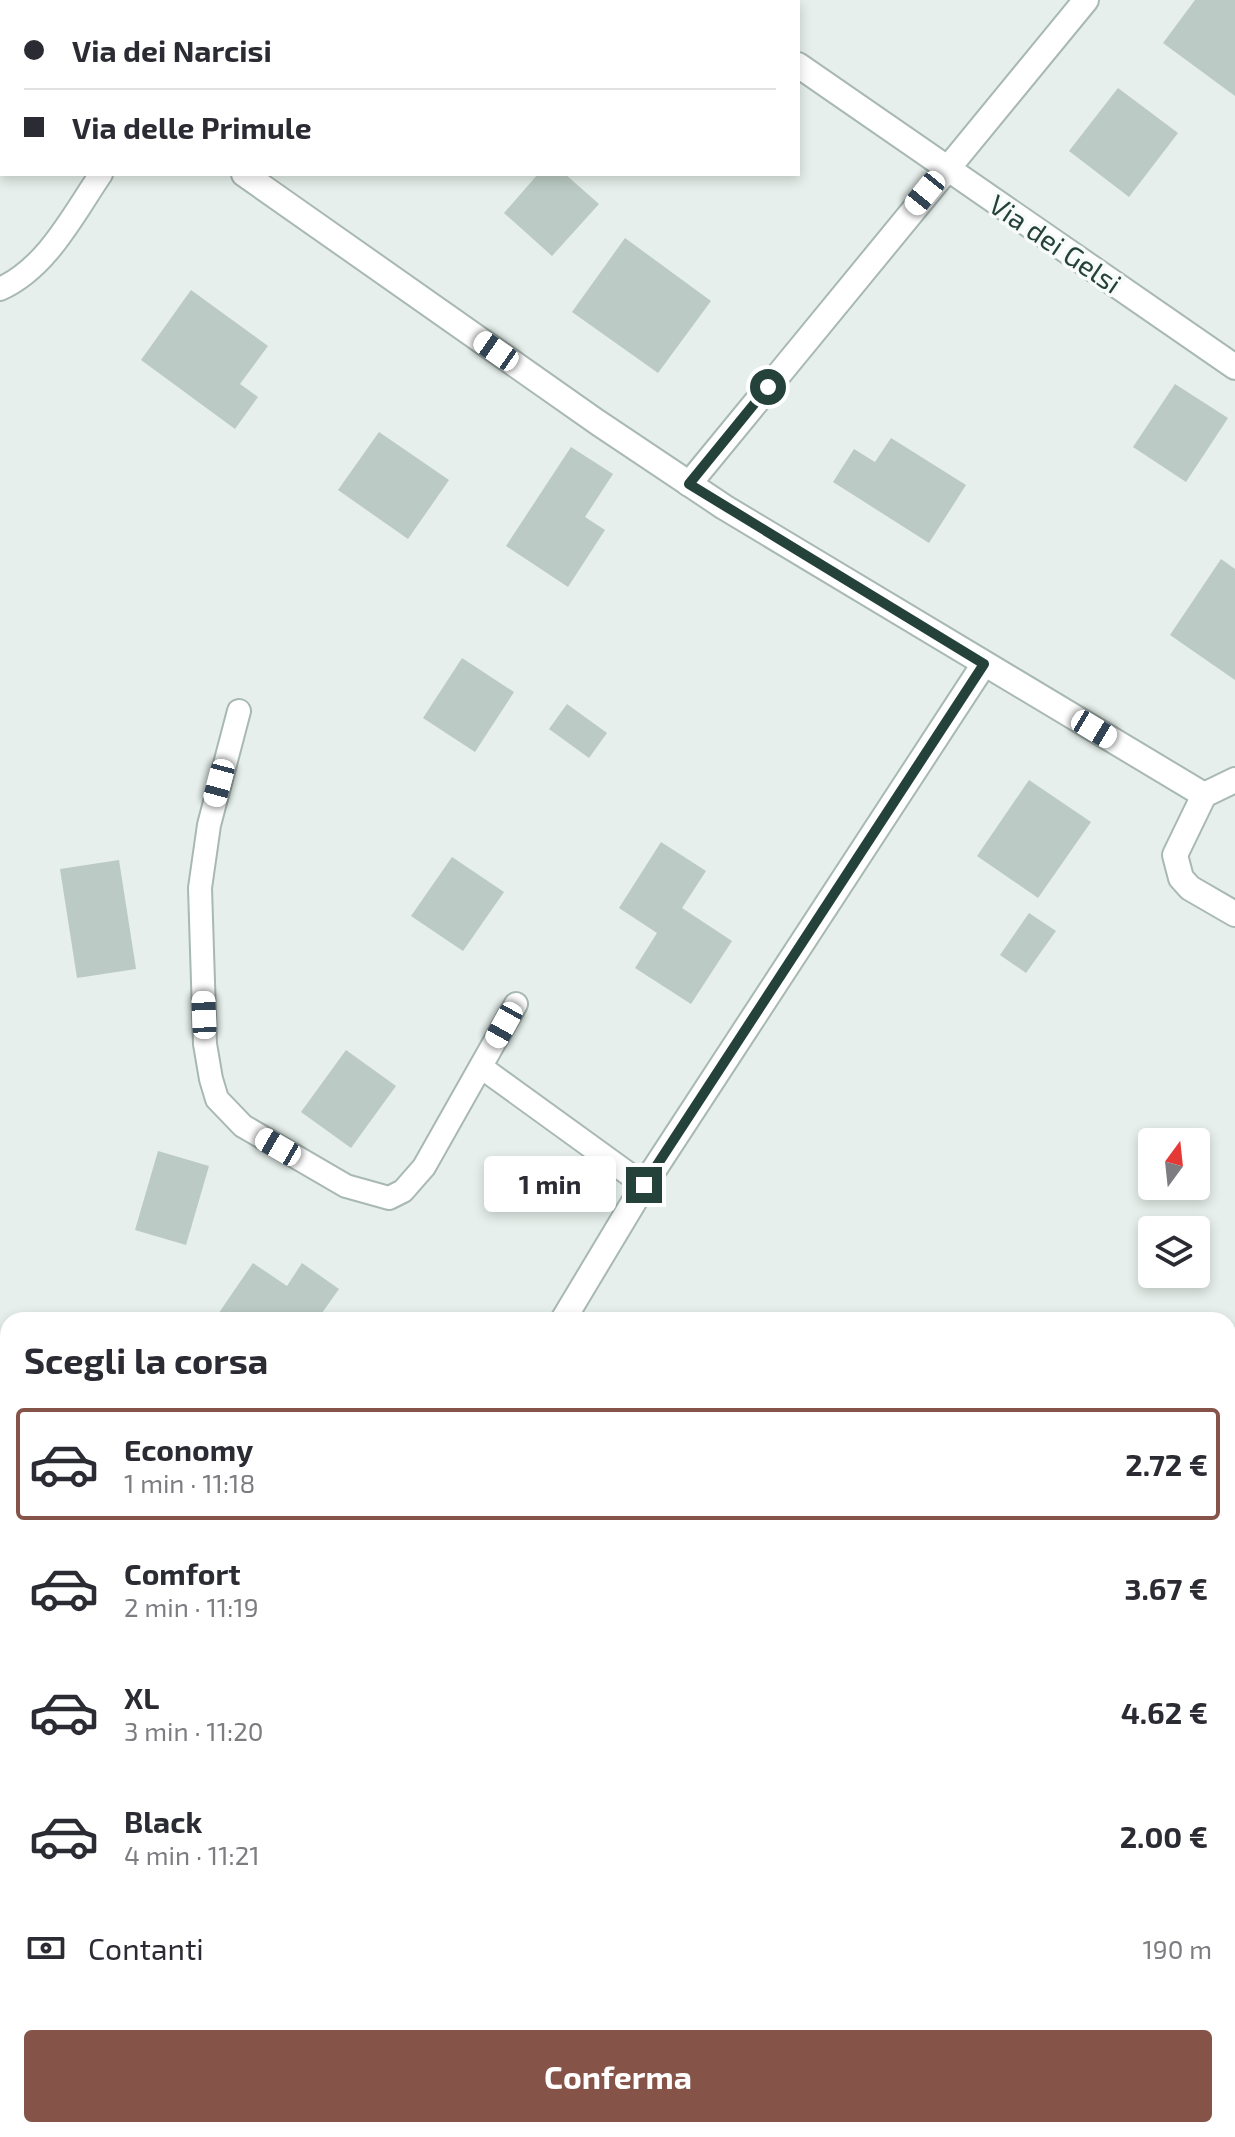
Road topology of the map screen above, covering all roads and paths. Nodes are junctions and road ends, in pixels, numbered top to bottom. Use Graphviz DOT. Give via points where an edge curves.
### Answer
graph roads {
  1 [pos="1086,0"];
  2 [pos="800,66"];
  3 [pos="945,168"];
  4 [pos="100,176"];
  5 [pos="247,176"];
  6 [pos="0,289"];
  7 [pos="1235,367"];
  8 [pos="689,484"];
  9 [pos="984,664"];
  10 [pos="239,711"];
  11 [pos="1235,780"];
  12 [pos="1204,795"];
  13 [pos="1235,914"];
  14 [pos="516,1004"];
  15 [pos="481,1067"];
  16 [pos="644,1185"];
  17 [pos="568,1312"];
  1 -- 3 [label="street"];
  2 -- 3 [label="street, Via dei Gelsi"];
  3 -- 7 [label="street, Via dei Gelsi"];
  3 -- 8 [label="street"];
  4 -- 6 [label="lane" via="39,260"];
  5 -- 8 [label="street"];
  8 -- 9 [label="street"];
  9 -- 12 [label="street"];
  9 -- 16 [label="street"];
  10 -- 15 [label="lane" via="209,825 200,888 205,1044 217,1099 255,1134 346,1186 389,1198 420,1174"];
  11 -- 12 [label="street"];
  12 -- 13 [label="street" via="1178,843 1176,867 1190,888"];
  14 -- 15 [label="lane"];
  15 -- 16 [label="lane"];
  16 -- 17 [label="street"];
}
